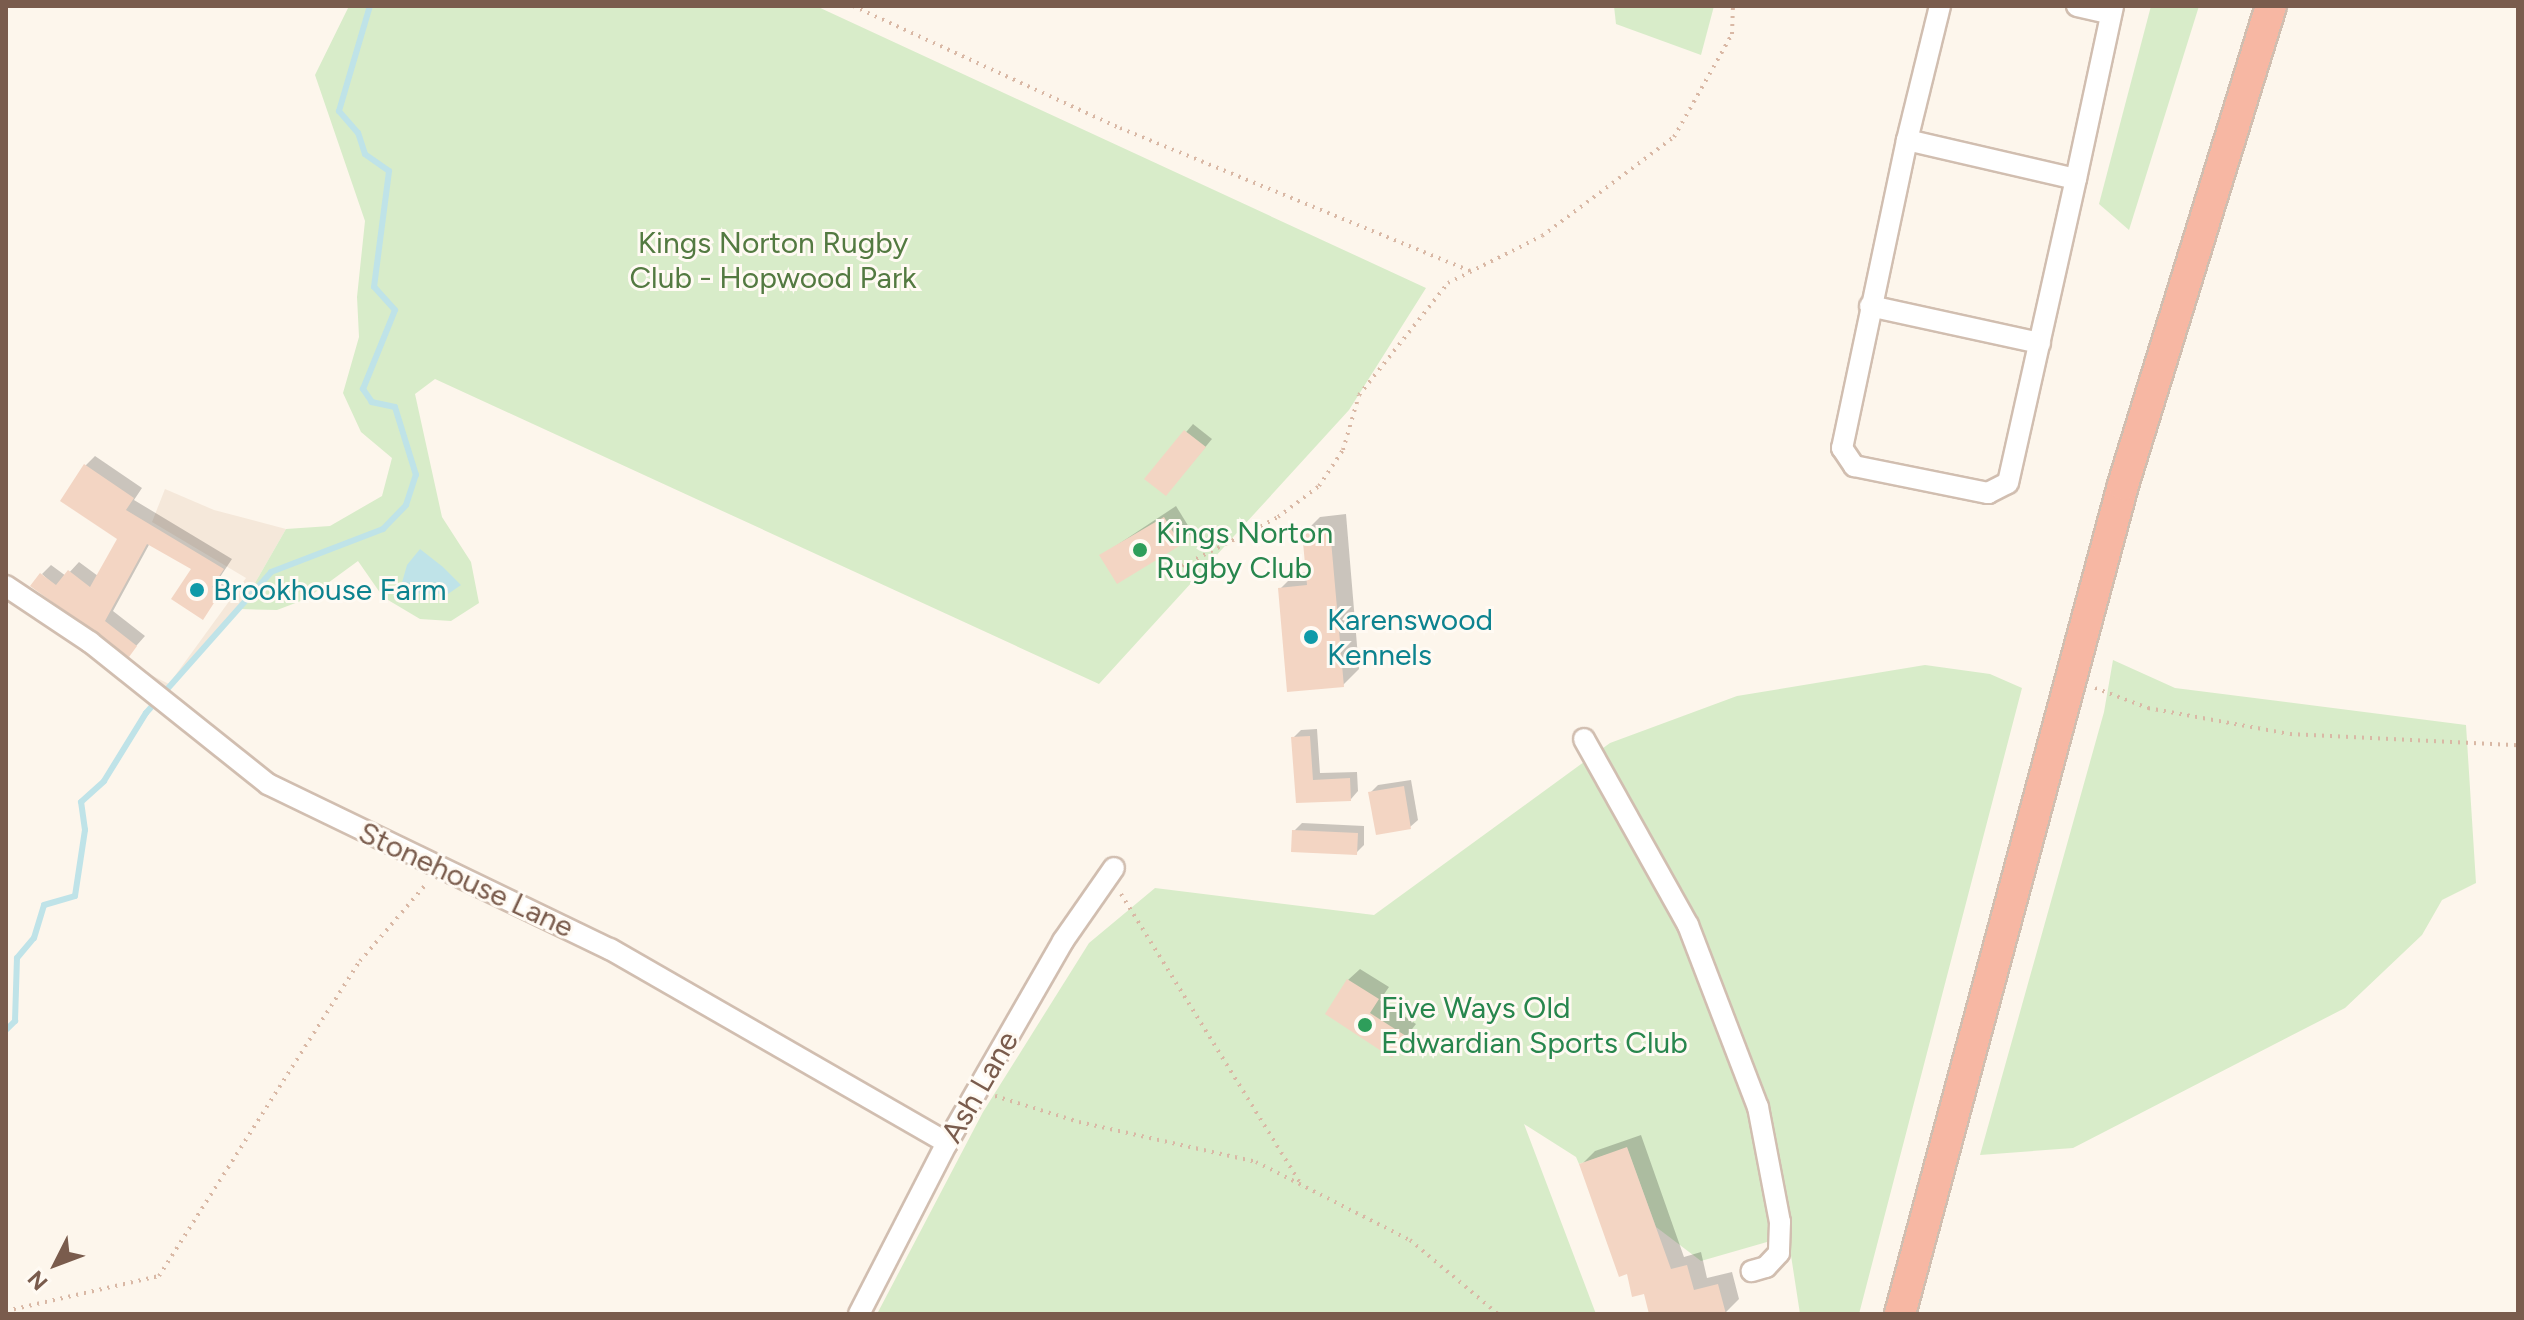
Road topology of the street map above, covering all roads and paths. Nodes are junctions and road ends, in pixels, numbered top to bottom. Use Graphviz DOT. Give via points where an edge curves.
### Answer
graph roads {
  1 [pos="853,6"];
  2 [pos="1733,6"];
  3 [pos="1940,6"];
  4 [pos="2077,6"];
  5 [pos="2271,6"];
  6 [pos="2112,10"];
  7 [pos="1907,140"];
  8 [pos="2076,179"];
  9 [pos="1470,271"];
  10 [pos="1870,306"];
  11 [pos="2040,343"];
  12 [pos="1182,566"];
  13 [pos="6,586"];
  14 [pos="2072,679"];
  15 [pos="1584,739"];
  16 [pos="2518,745"];
  17 [pos="436,864"];
  18 [pos="1114,868"];
  19 [pos="979,1089"];
  20 [pos="947,1143"];
  21 [pos="1303,1188"];
  22 [pos="1752,1271"];
  23 [pos="6,1311"];
  24 [pos="859,1314"];
  25 [pos="1498,1314"];
  26 [pos="1900,1314"];
  1 -- 9 [label="path" via="1120,128"];
  2 -- 9 [label="path" via="1732,34 1674,137 1542,236"];
  3 -- 7 [label="street"];
  4 -- 6 [label="street"];
  5 -- 14 [label="highway" via="2123,485"];
  6 -- 8 [label="street"];
  7 -- 8 [label="street"];
  7 -- 10 [label="street"];
  8 -- 11 [label="street"];
  9 -- 12 [label="path" via="1431,302 1359,395 1343,450 1310,495"];
  10 -- 11 [label="street"];
  10 -- 11 [label="street" via="1842,448 1854,466 1988,493 2008,483"];
  13 -- 17 [label="street, Stonehouse Lane" via="90,642 268,784"];
  14 -- 16 [label="path" via="2148,708 2290,734"];
  14 -- 26 [label="highway" via="1990,964"];
  15 -- 22 [label="street" via="1688,925 1758,1107 1780,1222 1775,1261"];
  17 -- 20 [label="street, Stonehouse Lane" via="610,949"];
  17 -- 23 [label="path" via="360,961 159,1276"];
  18 -- 19 [label="street, Ash Lane" via="1063,941"];
  18 -- 21 [label="path" via="1124,902"];
  19 -- 20 [label="street, Ash Lane"];
  19 -- 21 [label="path" via="1079,1122 1256,1162"];
  20 -- 24 [label="street, Ash Lane"];
  21 -- 25 [label="path" via="1410,1240"];
}
